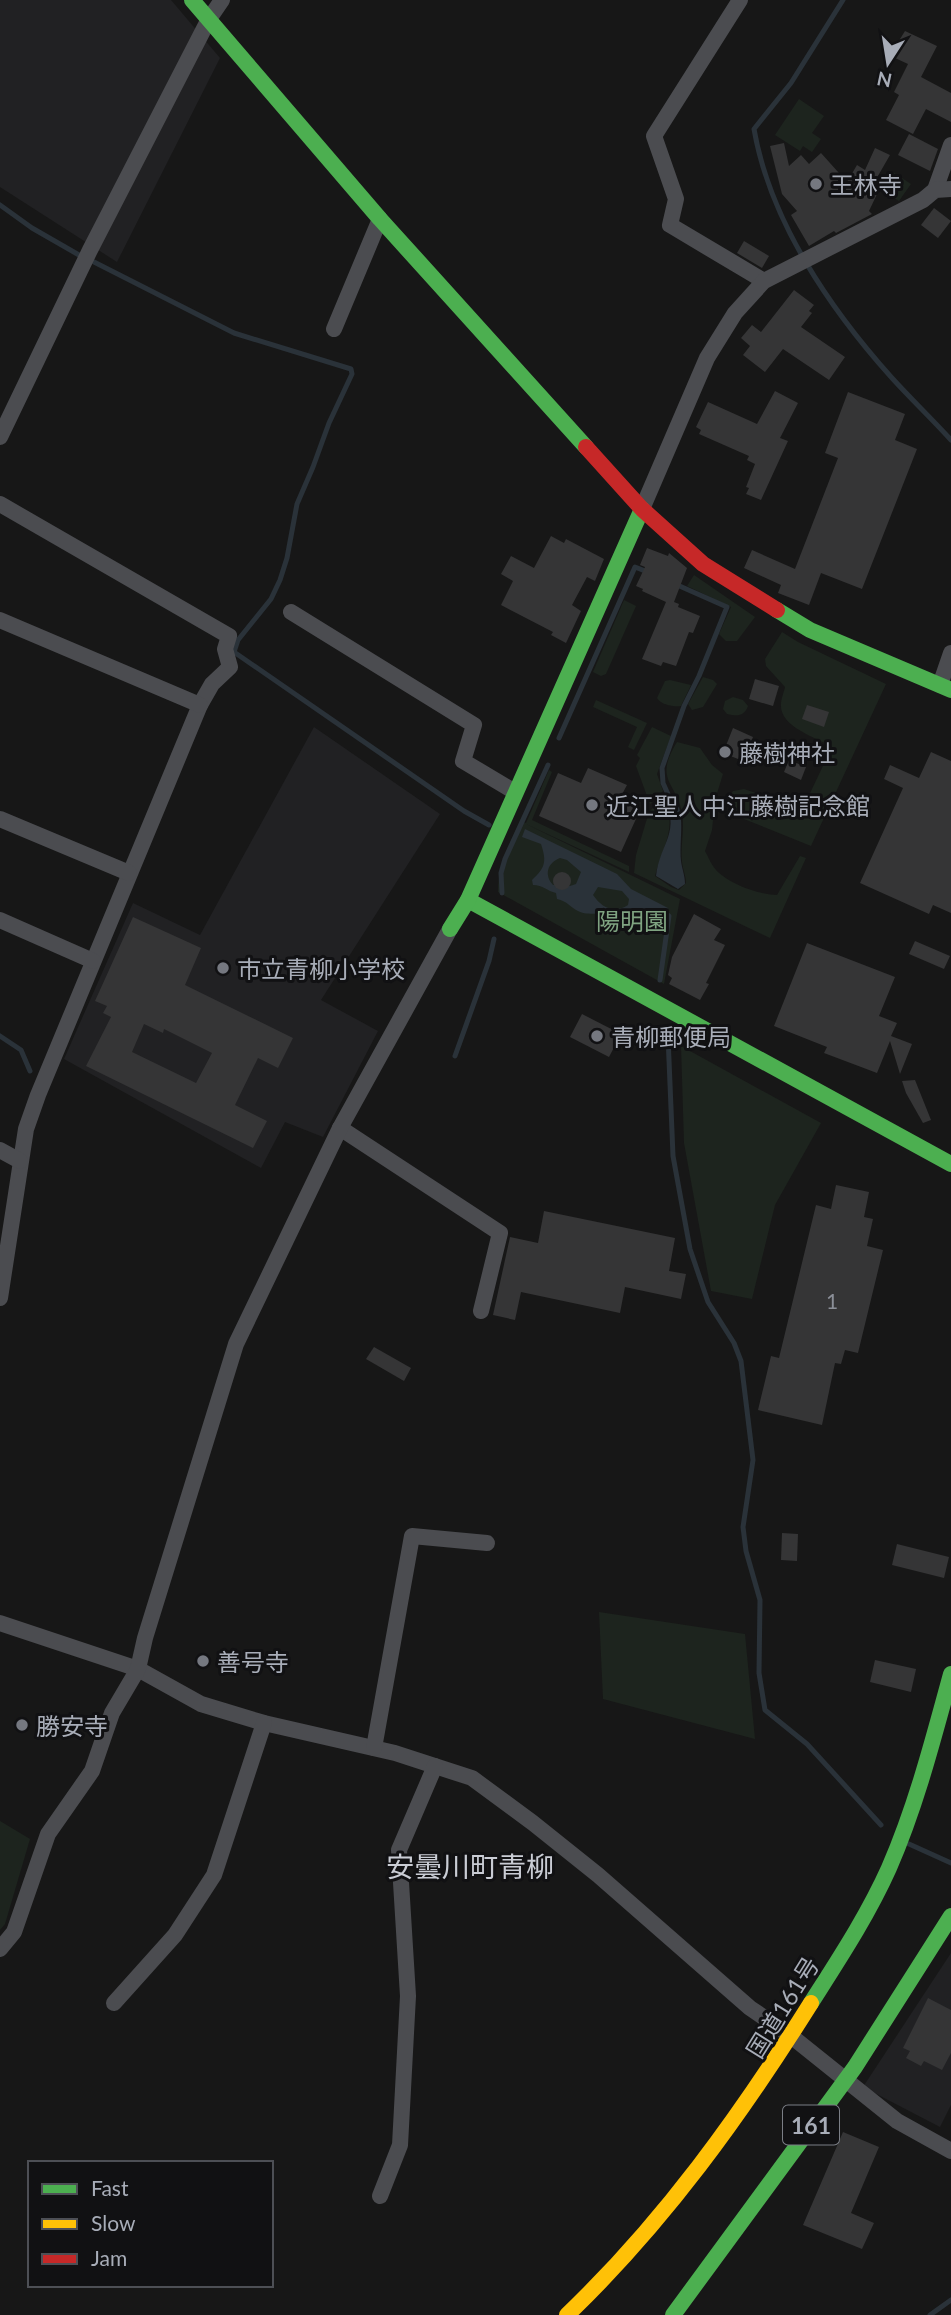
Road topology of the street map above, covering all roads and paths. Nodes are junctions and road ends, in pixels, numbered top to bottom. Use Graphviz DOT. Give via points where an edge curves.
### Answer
graph roads {
  1 [pos="192,0"];
  2 [pos="222,0"];
  3 [pos="740,0"];
  4 [pos="209,19"];
  5 [pos="951,145"];
  6 [pos="943,190"];
  7 [pos="380,219"];
  8 [pos="764,281"];
  9 [pos="334,329"];
  10 [pos="0,437"];
  11 [pos="0,504"];
  12 [pos="642,509"];
  13 [pos="291,612"];
  14 [pos="0,620"];
  15 [pos="951,653"];
  16 [pos="945,688"];
  17 [pos="200,705"];
  18 [pos="514,792"];
  19 [pos="0,819"];
  20 [pos="129,873"];
  21 [pos="468,900"];
  22 [pos="0,920"];
  23 [pos="450,929"];
  24 [pos="93,961"];
  25 [pos="340,1128"];
  26 [pos="0,1150"];
  27 [pos="20,1161"];
  28 [pos="951,1164"];
  29 [pos="0,1298"];
  30 [pos="481,1311"];
  31 [pos="487,1543"];
  32 [pos="0,1623"];
  33 [pos="138,1669"];
  34 [pos="951,1674"];
  35 [pos="264,1723"];
  36 [pos="374,1748"];
  37 [pos="435,1766"];
  38 [pos="951,1916"];
  39 [pos="0,1949"];
  40 [pos="114,2003"];
  41 [pos="791,2036"];
  42 [pos="844,2080"];
  43 [pos="951,2151"];
  44 [pos="380,2196"];
  45 [pos="560,2312"];
  46 [pos="673,2315"];
  1 -- 4 [label="main road"];
  2 -- 4 [label="street"];
  3 -- 8 [label="street" via="654,136 676,199 670,225"];
  4 -- 7 [label="main road"];
  4 -- 10 [label="street"];
  5 -- 6 [label="street"];
  6 -- 8 [label="street"];
  7 -- 9 [label="street"];
  7 -- 12 [label="main road"];
  8 -- 12 [label="street" via="707,358"];
  11 -- 17 [label="street" via="229,636 225,649 230,667 212,684"];
  12 -- 16 [label="main road" via="703,564 810,630"];
  12 -- 18 [label="main road"];
  13 -- 18 [label="street" via="474,725 463,761"];
  14 -- 17 [label="street"];
  15 -- 16 [label="street"];
  17 -- 20 [label="street"];
  18 -- 21 [label="main road"];
  19 -- 20 [label="street"];
  20 -- 24 [label="street"];
  21 -- 23 [label="main road"];
  21 -- 28 [label="main road"];
  22 -- 24 [label="street"];
  23 -- 25 [label="street"];
  24 -- 27 [label="street" via="38,1095"];
  25 -- 30 [label="street" via="500,1233"];
  25 -- 33 [label="street" via="236,1343"];
  26 -- 27 [label="street"];
  27 -- 29 [label="street"];
  31 -- 36 [label="street" via="411,1536"];
  32 -- 33 [label="street"];
  33 -- 35 [label="street" via="201,1704"];
  33 -- 39 [label="street" via="112,1713 92,1771 48,1833 14,1932"];
  34 -- 41 [label="main road, 国道161号 / 161" via="888,1871"];
  35 -- 36 [label="street"];
  35 -- 40 [label="street" via="214,1875 175,1935"];
  36 -- 37 [label="street"];
  37 -- 41 [label="street" via="472,1778 533,1823 750,2008"];
  37 -- 44 [label="street" via="399,1850 408,1996 400,2145"];
  38 -- 42 [label="main road, 161"];
  41 -- 42 [label="street"];
  41 -- 45 [label="main road, 国道161号 / 161" via="636,2247 596,2289 575,2294"];
  42 -- 43 [label="street" via="897,2121"];
  42 -- 46 [label="main road, 161"];
}
